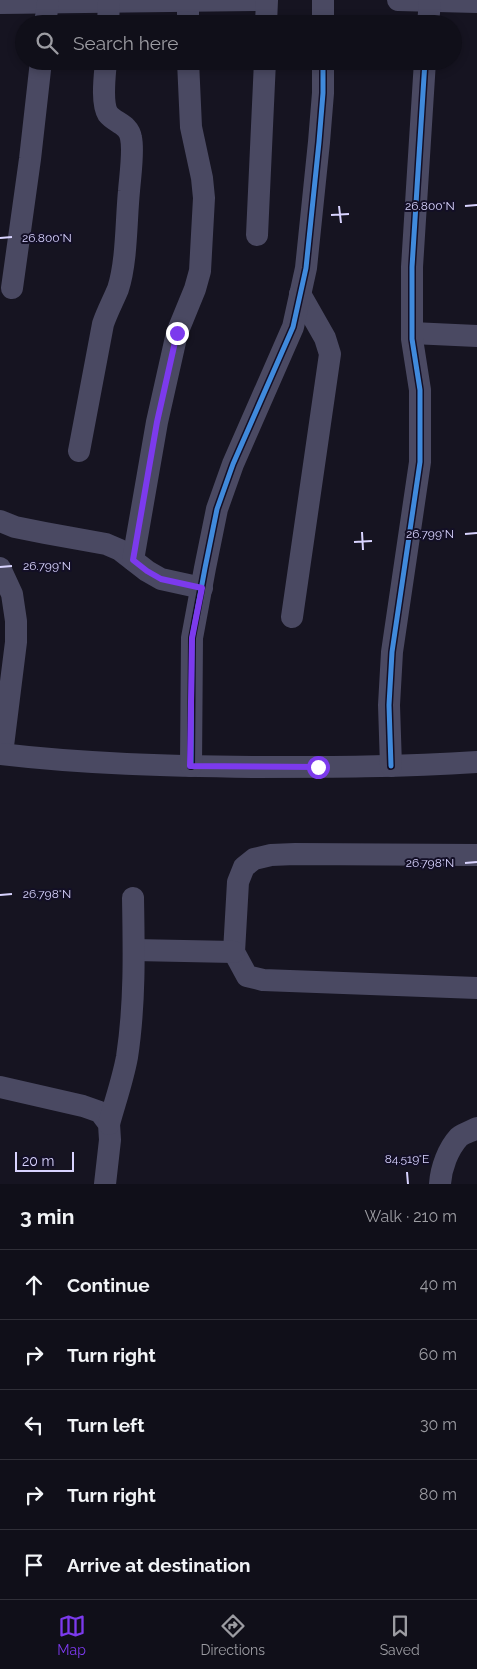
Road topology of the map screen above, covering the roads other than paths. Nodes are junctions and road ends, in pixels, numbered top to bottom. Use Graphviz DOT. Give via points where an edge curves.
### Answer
graph roads {
  1 [pos="261,0"];
  2 [pos="267,0"];
  3 [pos="323,0"];
  4 [pos="398,0"];
  5 [pos="188,1"];
  6 [pos="430,1"];
  7 [pos="477,2"];
  8 [pos="0,3"];
  9 [pos="46,13"];
  10 [pos="109,13"];
  11 [pos="188,15"];
  12 [pos="266,15"];
  13 [pos="323,15"];
  14 [pos="429,15"];
  15 [pos="40,70"];
  16 [pos="105,70"];
  17 [pos="188,70"];
  18 [pos="265,70"];
  19 [pos="323,70"];
  20 [pos="425,70"];
  21 [pos="257,234"];
  22 [pos="12,288"];
  23 [pos="300,294"];
  24 [pos="412,333"];
  25 [pos="477,336"];
  26 [pos="79,451"];
  27 [pos="0,521"];
  28 [pos="133,560"];
  29 [pos="0,568"];
  30 [pos="202,588"];
  31 [pos="292,617"];
  32 [pos="1,754"];
  33 [pos="477,762"];
  34 [pos="190,766"];
  35 [pos="391,766"];
  36 [pos="477,855"];
  37 [pos="134,898"];
  38 [pos="134,950"];
  39 [pos="234,952"];
  40 [pos="477,988"];
  41 [pos="0,1087"];
  42 [pos="109,1124"];
  43 [pos="477,1128"];
  44 [pos="105,1184"];
  45 [pos="440,1184"];
  1 -- 5 [label="street"];
  2 -- 12 [label="street"];
  3 -- 13 [label="street"];
  4 -- 6 [label="street"];
  5 -- 10 [label="street"];
  5 -- 11 [label="street"];
  6 -- 7 [label="street"];
  6 -- 14 [label="street"];
  8 -- 9 [label="street"];
  9 -- 10 [label="street"];
  15 -- 22 [label="street"];
  16 -- 26 [label="street" via="106,108 109,115 128,129 132,138 131,169 122,270 103,324"];
  17 -- 28 [label="street" via="191,127 204,198 200,271 196,289 177,333 157,422"];
  18 -- 21 [label="street"];
  19 -- 23 [label="street" via="319,142 306,268"];
  20 -- 24 [label="street" via="412,267"];
  23 -- 30 [label="street" via="293,327 233,464 217,509"];
  23 -- 31 [label="street" via="325,338 330,354"];
  24 -- 25 [label="street"];
  24 -- 35 [label="street" via="420,390 420,462 392,652 389,705"];
  27 -- 28 [label="street" via="106,544"];
  28 -- 30 [label="street" via="161,579"];
  29 -- 32 [label="street" via="12,594 16,620"];
  30 -- 34 [label="street" via="192,638"];
  32 -- 34 [label="street" via="77,762"];
  33 -- 35 [label="street"];
  34 -- 35 [label="street"];
  36 -- 39 [label="street" via="294,854 254,859 244,867 238,882"];
  37 -- 38 [label="street"];
  38 -- 39 [label="street"];
  38 -- 42 [label="street" via="127,1058"];
  39 -- 40 [label="street" via="247,976 263,980"];
  41 -- 42 [label="street" via="83,1106 100,1112"];
  42 -- 44 [label="street"];
  43 -- 45 [label="street" via="460,1136 449,1152"];
}
